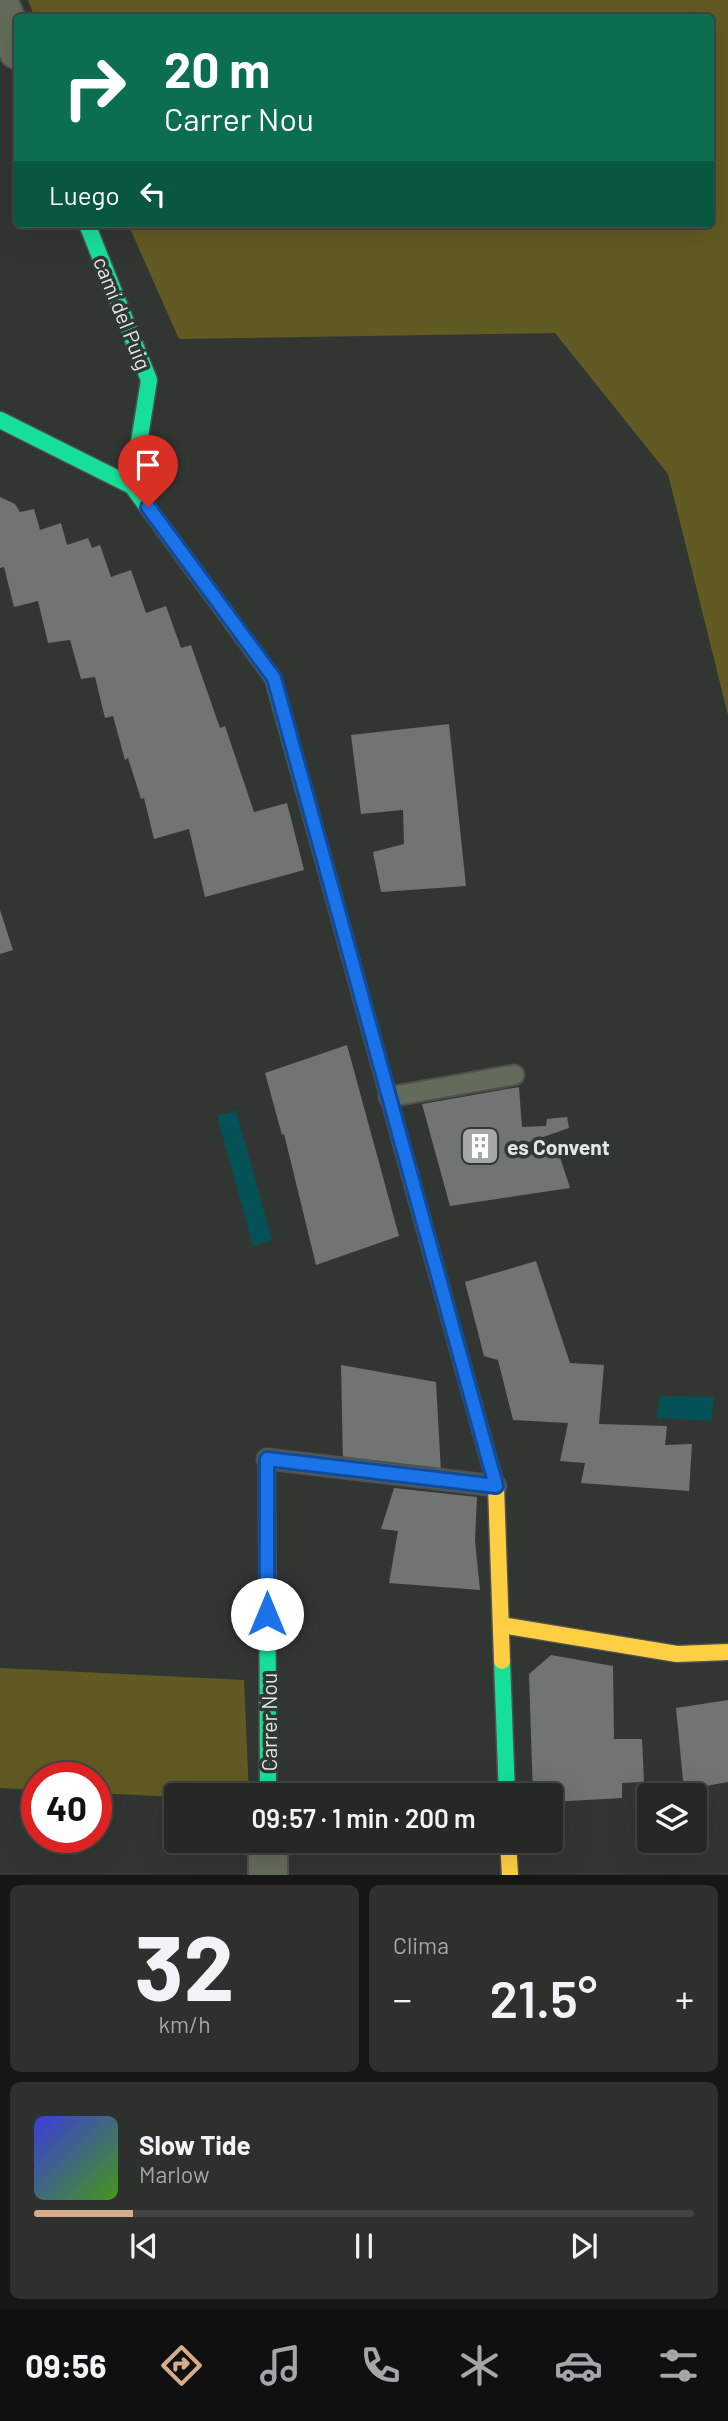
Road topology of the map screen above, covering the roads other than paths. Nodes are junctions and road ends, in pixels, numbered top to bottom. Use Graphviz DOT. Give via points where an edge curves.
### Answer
graph roads {
  1 [pos="0,6"];
  2 [pos="14,40"];
  3 [pos="89,228"];
  4 [pos="0,420"];
  5 [pos="132,486"];
  6 [pos="514,1075"];
  7 [pos="389,1097"];
  8 [pos="267,1459"];
  9 [pos="496,1486"];
  10 [pos="500,1625"];
  11 [pos="728,1652"];
  12 [pos="268,1783"];
  13 [pos="506,1783"];
  14 [pos="268,1853"];
  15 [pos="509,1853"];
  16 [pos="268,1875"];
  17 [pos="510,1875"];
  1 -- 2 [label="street"];
  3 -- 5 [label="street, camí del Puig" via="149,380"];
  4 -- 5 [label="street"];
  5 -- 7 [label="street" via="274,678"];
  6 -- 7 [label="lane"];
  7 -- 9 [label="street"];
  8 -- 9 [label="lane, Carrer Nou"];
  8 -- 12 [label="street, Carrer Nou"];
  9 -- 10 [label="street"];
  10 -- 11 [label="street" via="677,1654"];
  10 -- 13 [label="street"];
  14 -- 16 [label="street"];
  15 -- 17 [label="street"];
}
